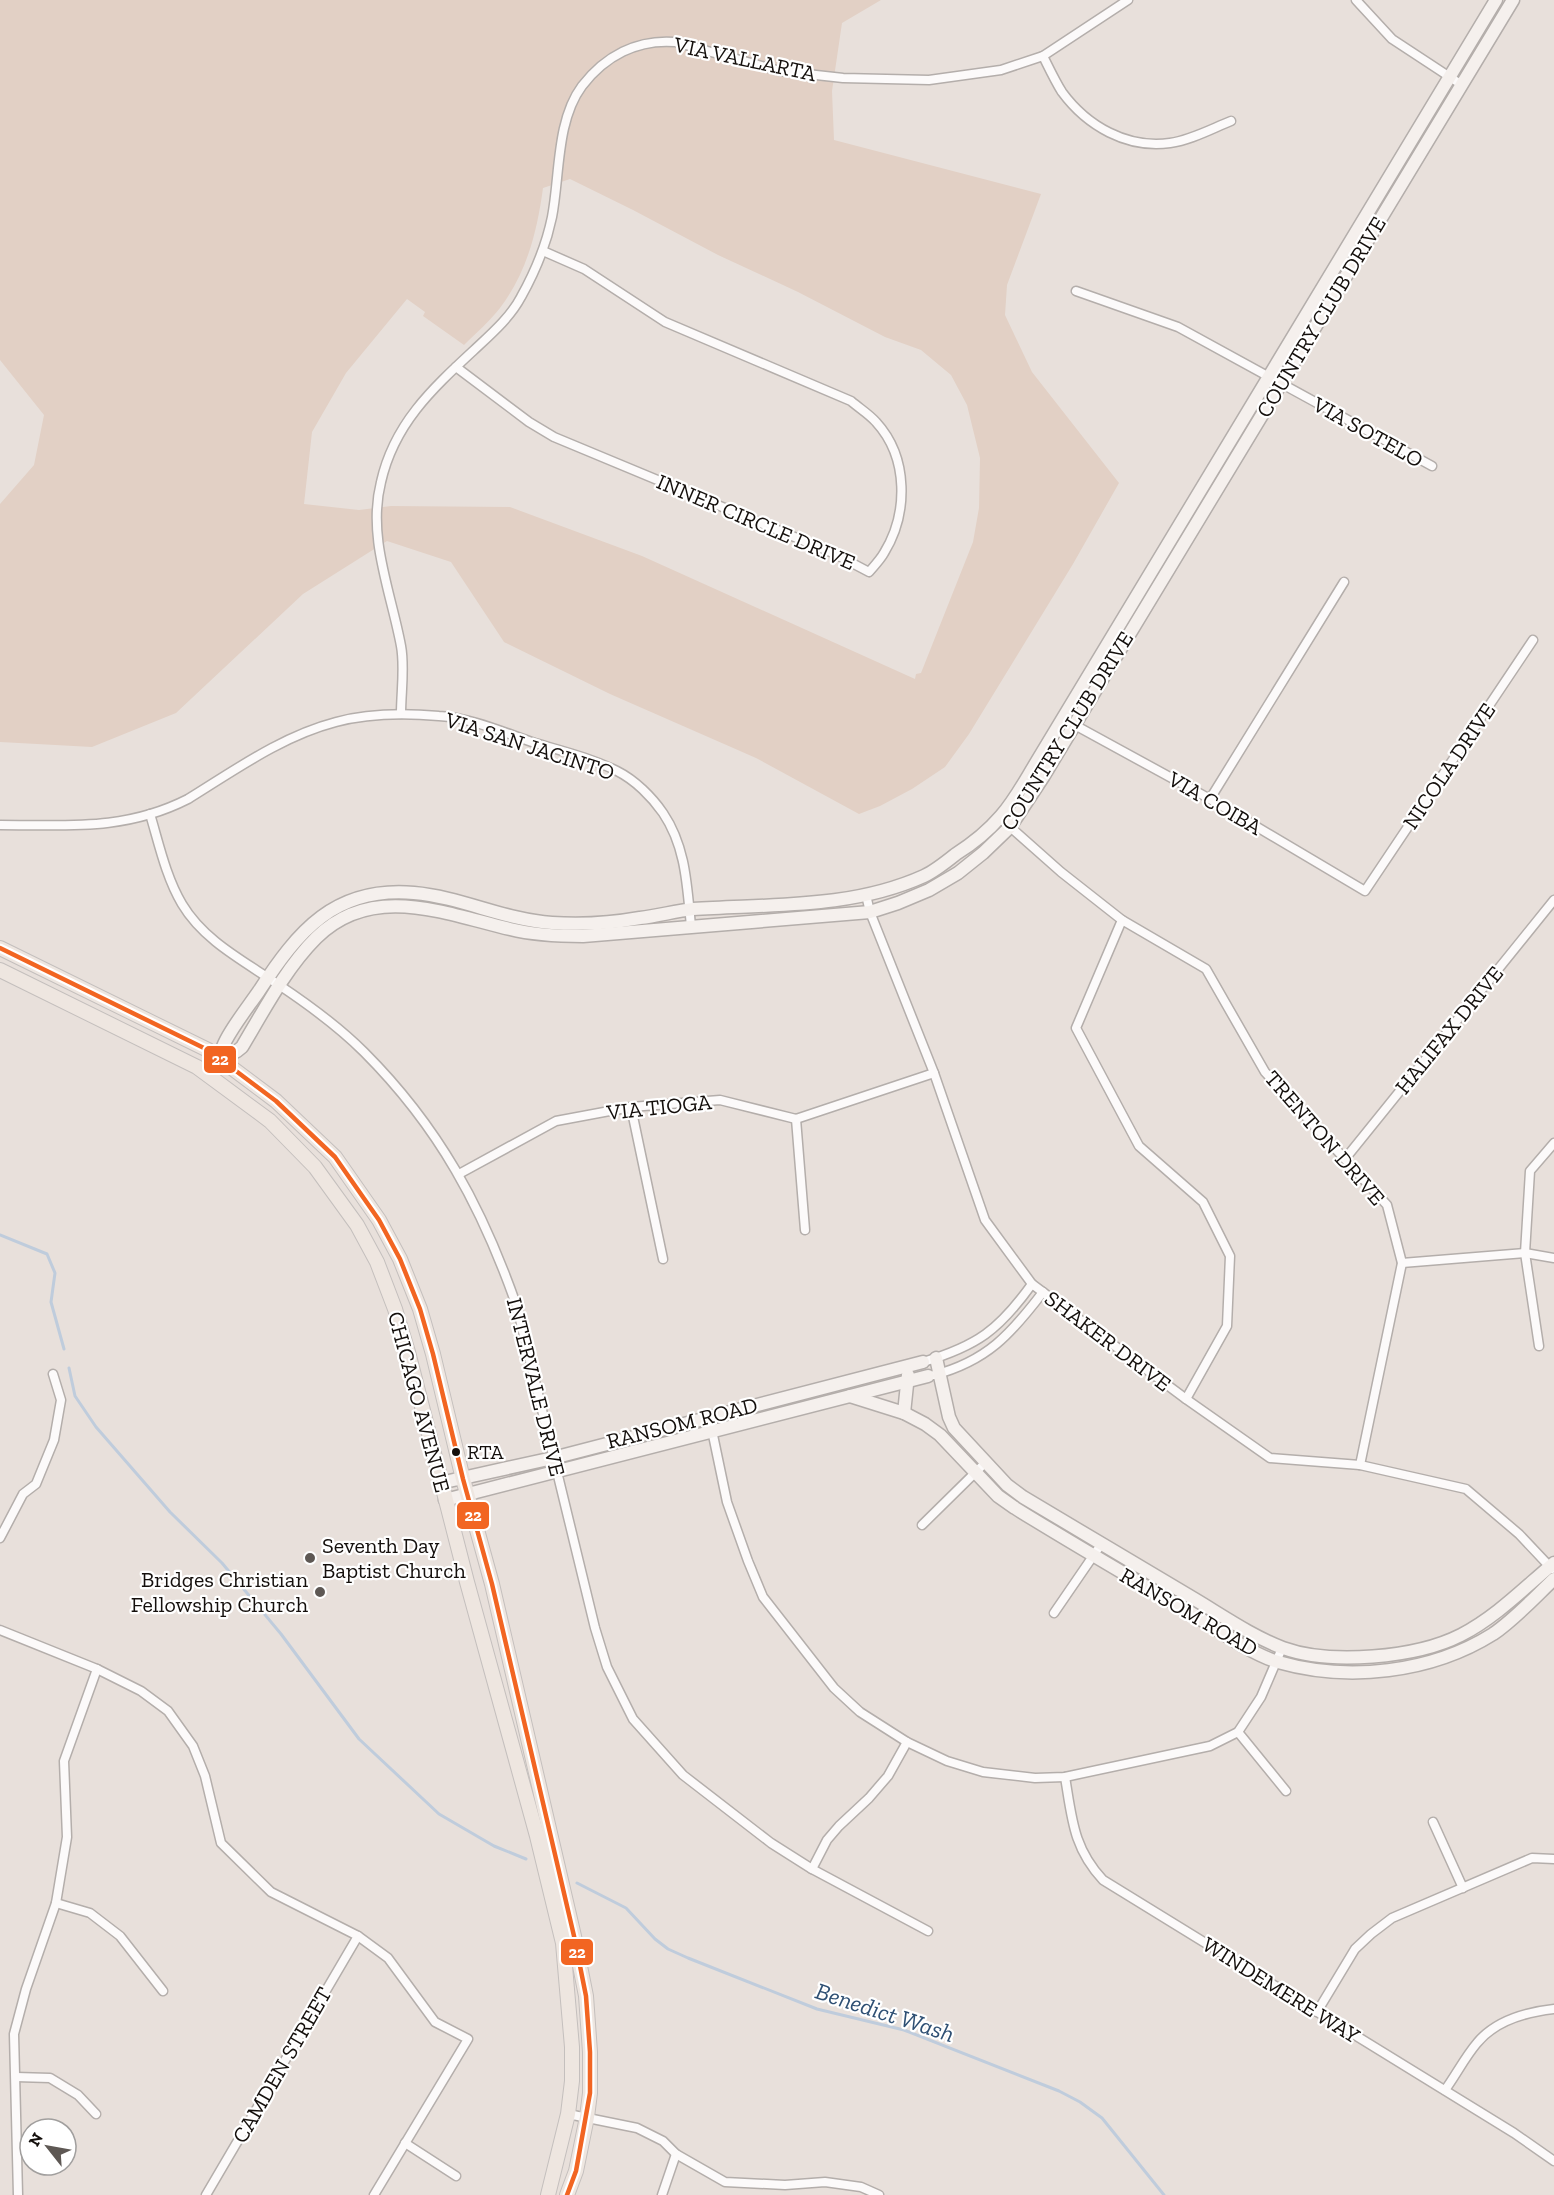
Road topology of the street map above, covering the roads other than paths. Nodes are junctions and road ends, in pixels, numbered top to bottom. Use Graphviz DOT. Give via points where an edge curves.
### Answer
graph roads {
  1 [pos="1128,0"];
  2 [pos="1356,0"];
  3 [pos="1496,0"];
  4 [pos="1514,0"];
  5 [pos="1043,56"];
  6 [pos="1449,76"];
  7 [pos="1462,85"];
  8 [pos="1231,121"];
  9 [pos="543,251"];
  10 [pos="1076,291"];
  11 [pos="456,367"];
  12 [pos="1268,377"];
  13 [pos="1280,384"];
  14 [pos="1432,466"];
  15 [pos="1344,582"];
  16 [pos="1533,640"];
  17 [pos="401,714"];
  18 [pos="1069,722"];
  19 [pos="1210,799"];
  20 [pos="150,814"];
  21 [pos="1000,818"];
  22 [pos="0,825"];
  23 [pos="1010,827"];
  24 [pos="1365,891"];
  25 [pos="866,895"];
  26 [pos="1554,900"];
  27 [pos="690,910"];
  28 [pos="870,912"];
  29 [pos="1122,920"];
  30 [pos="691,926"];
  31 [pos="0,948"];
  32 [pos="0,970"];
  33 [pos="267,977"];
  34 [pos="280,986"];
  35 [pos="220,1059"];
  36 [pos="934,1073"];
  37 [pos="212,1076"];
  38 [pos="632,1107"];
  39 [pos="796,1119"];
  40 [pos="1554,1143"];
  41 [pos="1345,1159"];
  42 [pos="459,1174"];
  43 [pos="805,1230"];
  44 [pos="1525,1253"];
  45 [pos="1554,1258"];
  46 [pos="663,1259"];
  47 [pos="1402,1263"];
  48 [pos="1032,1284"];
  49 [pos="1043,1292"];
  50 [pos="1539,1346"];
  51 [pos="936,1358"];
  52 [pos="923,1362"];
  53 [pos="909,1365"];
  54 [pos="53,1374"];
  55 [pos="934,1375"];
  56 [pos="907,1381"];
  57 [pos="850,1396"];
  58 [pos="1186,1400"];
  59 [pos="904,1413"];
  60 [pos="710,1416"];
  61 [pos="712,1431"];
  62 [pos="553,1458"];
  63 [pos="986,1462"];
  64 [pos="1360,1465"];
  65 [pos="558,1472"];
  66 [pos="976,1472"];
  67 [pos="463,1479"];
  68 [pos="440,1483"];
  69 [pos="468,1495"];
  70 [pos="445,1500"];
  71 [pos="922,1525"];
  72 [pos="0,1538"];
  73 [pos="1102,1543"];
  74 [pos="1094,1555"];
  75 [pos="1552,1567"];
  76 [pos="1554,1579"];
  77 [pos="1054,1613"];
  78 [pos="0,1630"];
  79 [pos="1282,1648"];
  80 [pos="1275,1661"];
  81 [pos="97,1668"];
  82 [pos="1239,1732"];
  83 [pos="907,1742"];
  84 [pos="1065,1777"];
  85 [pos="1286,1791"];
  86 [pos="1432,1822"];
  87 [pos="1554,1859"];
  88 [pos="812,1869"];
  89 [pos="1463,1887"];
  90 [pos="56,1904"];
  91 [pos="928,1930"];
  92 [pos="358,1936"];
  93 [pos="163,1991"];
  94 [pos="1554,2009"];
  95 [pos="1317,2012"];
  96 [pos="16,2077"];
  97 [pos="1445,2090"];
  98 [pos="96,2114"];
  99 [pos="568,2114"];
  100 [pos="587,2116"];
  101 [pos="405,2143"];
  102 [pos="676,2154"];
  103 [pos="1554,2161"];
  104 [pos="456,2176"];
  105 [pos="18,2195"];
  106 [pos="206,2195"];
  107 [pos="374,2195"];
  108 [pos="548,2195"];
  109 [pos="567,2195"];
  110 [pos="662,2195"];
  111 [pos="879,2195"];
  1 -- 5 [label="street, VIA VALLARTA"];
  2 -- 6 [label="street" via="1392,39"];
  3 -- 6 [label="street, COUNTRY CLUB DRIVE"];
  4 -- 7 [label="street, COUNTRY CLUB DRIVE"];
  5 -- 8 [label="street" via="1062,91 1086,119 1120,138 1170,143"];
  5 -- 9 [label="street, VIA VALLARTA" via="1001,70 929,80 843,78 780,71 672,42 658,41 619,52 584,84 566,120 552,218"];
  6 -- 7 [label="street"];
  6 -- 12 [label="street, COUNTRY CLUB DRIVE"];
  7 -- 13 [label="street, COUNTRY CLUB DRIVE"];
  9 -- 11 [label="street, VIA VALLARTA" via="513,309"];
  9 -- 11 [label="street, INNER CIRCLE DRIVE" via="584,269 665,322 851,401 876,422 888,438 902,485 898,518 884,553 869,572 554,437"];
  10 -- 12 [label="street, VIA SOTELO" via="1178,327"];
  11 -- 17 [label="street, VIA VALLARTA" via="405,423 380,484 376,531 401,649"];
  12 -- 13 [label="street, VIA SOTELO"];
  12 -- 18 [label="street, COUNTRY CLUB DRIVE"];
  13 -- 14 [label="street, VIA SOTELO"];
  13 -- 18 [label="street, COUNTRY CLUB DRIVE"];
  15 -- 19 [label="street"];
  16 -- 24 [label="street, NICOLA DRIVE"];
  17 -- 20 [label="street, VIA SAN JACINTO" via="336,722 296,735 188,799"];
  17 -- 27 [label="street, VIA SAN JACINTO" via="475,723 618,772 645,791 676,835 685,863"];
  18 -- 19 [label="street, VIA COIBA"];
  18 -- 21 [label="street, COUNTRY CLUB DRIVE"];
  18 -- 23 [label="street, COUNTRY CLUB DRIVE" via="1043,777"];
  19 -- 24 [label="street, VIA COIBA"];
  20 -- 22 [label="street, VIA SAN JACINTO" via="112,824"];
  20 -- 33 [label="street, INTERVALE DRIVE" via="182,904 222,946"];
  21 -- 23 [label="street, TRENTON DRIVE"];
  21 -- 25 [label="street, COUNTRY CLUB DRIVE" via="966,848 926,875"];
  23 -- 28 [label="street, COUNTRY CLUB DRIVE" via="958,873 929,890"];
  23 -- 29 [label="street, TRENTON DRIVE"];
  25 -- 27 [label="street, COUNTRY CLUB DRIVE" via="824,902"];
  25 -- 28 [label="street, SHAKER DRIVE"];
  26 -- 41 [label="street, HALIFAX DRIVE"];
  27 -- 30 [label="street, VIA SAN JACINTO"];
  27 -- 33 [label="street, COUNTRY CLUB DRIVE" via="637,919 556,923 533,921 443,898 382,893 340,905 312,922 290,944"];
  28 -- 30 [label="street, COUNTRY CLUB DRIVE"];
  28 -- 36 [label="street, SHAKER DRIVE"];
  29 -- 41 [label="street, TRENTON DRIVE" via="1206,969 1265,1072"];
  29 -- 58 [label="street" via="1076,1028 1139,1146 1203,1202 1230,1256 1227,1326"];
  30 -- 34 [label="street, COUNTRY CLUB DRIVE" via="583,936 547,935 396,905 334,922 316,938"];
  31 -- 35 [label="main road, CHICAGO AVENUE"];
  32 -- 37 [label="main road, CHICAGO AVENUE"];
  33 -- 34 [label="street, INTERVALE DRIVE"];
  33 -- 35 [label="street, COUNTRY CLUB DRIVE" via="226,1041"];
  34 -- 35 [label="street, COUNTRY CLUB DRIVE" via="242,1047"];
  34 -- 42 [label="street, INTERVALE DRIVE" via="363,1051 399,1089"];
  35 -- 37 [label="street, COUNTRY CLUB DRIVE"];
  35 -- 67 [label="main road, CHICAGO AVENUE" via="286,1108 335,1157 379,1220 420,1309"];
  36 -- 39 [label="street"];
  36 -- 48 [label="street, SHAKER DRIVE" via="985,1220"];
  37 -- 68 [label="main road, CHICAGO AVENUE" via="270,1121 315,1167 357,1225 395,1309"];
  38 -- 39 [label="street, VIA TIOGA" via="720,1100"];
  38 -- 42 [label="street, VIA TIOGA" via="556,1121"];
  38 -- 46 [label="street"];
  39 -- 43 [label="street"];
  40 -- 44 [label="street" via="1530,1171"];
  41 -- 47 [label="street, TRENTON DRIVE" via="1387,1205"];
  42 -- 62 [label="street, INTERVALE DRIVE" via="481,1214 517,1307"];
  44 -- 45 [label="street"];
  44 -- 47 [label="street"];
  44 -- 50 [label="street"];
  47 -- 64 [label="street, TRENTON DRIVE"];
  48 -- 49 [label="street, SHAKER DRIVE"];
  48 -- 51 [label="street" via="994,1329 970,1345"];
  49 -- 55 [label="street" via="1004,1339 971,1362"];
  49 -- 58 [label="street, SHAKER DRIVE"];
  51 -- 52 [label="street"];
  51 -- 55 [label="street, RANSOM ROAD"];
  52 -- 53 [label="street, RANSOM ROAD"];
  53 -- 56 [label="street"];
  53 -- 60 [label="street, RANSOM ROAD"];
  54 -- 72 [label="street" via="61,1400 54,1440 36,1484 23,1494"];
  55 -- 56 [label="street, RANSOM ROAD"];
  55 -- 63 [label="street, RANSOM ROAD" via="954,1428"];
  56 -- 57 [label="street, RANSOM ROAD"];
  56 -- 59 [label="street"];
  57 -- 59 [label="street, RANSOM ROAD"];
  57 -- 61 [label="street, RANSOM ROAD"];
  58 -- 64 [label="street, SHAKER DRIVE" via="1270,1458"];
  59 -- 66 [label="street, RANSOM ROAD" via="939,1435"];
  60 -- 61 [label="street"];
  60 -- 62 [label="street, RANSOM ROAD"];
  61 -- 65 [label="street, RANSOM ROAD"];
  61 -- 83 [label="street" via="727,1502 763,1597 834,1688 860,1712"];
  62 -- 65 [label="street, INTERVALE DRIVE"];
  62 -- 67 [label="street, RANSOM ROAD"];
  63 -- 66 [label="street"];
  63 -- 73 [label="street, RANSOM ROAD" via="1023,1497"];
  64 -- 75 [label="street, SHAKER DRIVE" via="1466,1489"];
  65 -- 69 [label="street, RANSOM ROAD"];
  65 -- 88 [label="street, INTERVALE DRIVE" via="607,1667 633,1719 683,1775 771,1843"];
  66 -- 71 [label="street"];
  66 -- 74 [label="street, RANSOM ROAD" via="1015,1508"];
  67 -- 68 [label="street, RANSOM ROAD"];
  67 -- 69 [label="main road, CHICAGO AVENUE"];
  68 -- 70 [label="main road, CHICAGO AVENUE"];
  69 -- 70 [label="street, RANSOM ROAD"];
  69 -- 100 [label="main road, CHICAGO AVENUE" via="586,1996 590,2052"];
  70 -- 99 [label="main road, CHICAGO AVENUE" via="563,1943 572,2047"];
  73 -- 74 [label="street"];
  73 -- 79 [label="street, RANSOM ROAD"];
  74 -- 77 [label="street"];
  74 -- 80 [label="street, RANSOM ROAD"];
  75 -- 79 [label="street, RANSOM ROAD" via="1485,1621 1434,1646 1350,1658"];
  76 -- 80 [label="street, RANSOM ROAD" via="1494,1633 1424,1665 1349,1672"];
  78 -- 81 [label="street"];
  79 -- 80 [label="street"];
  80 -- 82 [label="street" via="1261,1697"];
  81 -- 90 [label="street" via="64,1761 67,1837"];
  81 -- 92 [label="street" via="168,1710 193,1746 205,1776 221,1844 271,1892"];
  82 -- 84 [label="street" via="1210,1746"];
  82 -- 85 [label="street"];
  83 -- 84 [label="street" via="983,1772"];
  83 -- 88 [label="street" via="888,1776 827,1840"];
  84 -- 95 [label="street, WINDEMERE WAY" via="1081,1849 1103,1880"];
  86 -- 89 [label="street"];
  87 -- 89 [label="street" via="1532,1858"];
  88 -- 91 [label="street, INTERVALE DRIVE"];
  89 -- 95 [label="street" via="1392,1918 1371,1934 1355,1949"];
  90 -- 93 [label="street" via="90,1913 120,1936"];
  90 -- 96 [label="street" via="14,2034"];
  92 -- 101 [label="street" via="388,1958 435,2022 468,2039"];
  92 -- 106 [label="street, CAMDEN STREET"];
  94 -- 97 [label="street" via="1507,2020 1478,2041"];
  95 -- 97 [label="street, WINDEMERE WAY"];
  96 -- 98 [label="street" via="50,2078 78,2095"];
  96 -- 105 [label="street"];
  97 -- 103 [label="street, WINDEMERE WAY"];
  99 -- 100 [label="street"];
  99 -- 108 [label="main road, CHICAGO AVENUE"];
  100 -- 102 [label="street" via="637,2128 663,2141"];
  100 -- 109 [label="main road, CHICAGO AVENUE"];
  101 -- 104 [label="street"];
  101 -- 107 [label="street"];
  102 -- 110 [label="street"];
  102 -- 111 [label="street" via="725,2182 825,2182 861,2187"];
}
